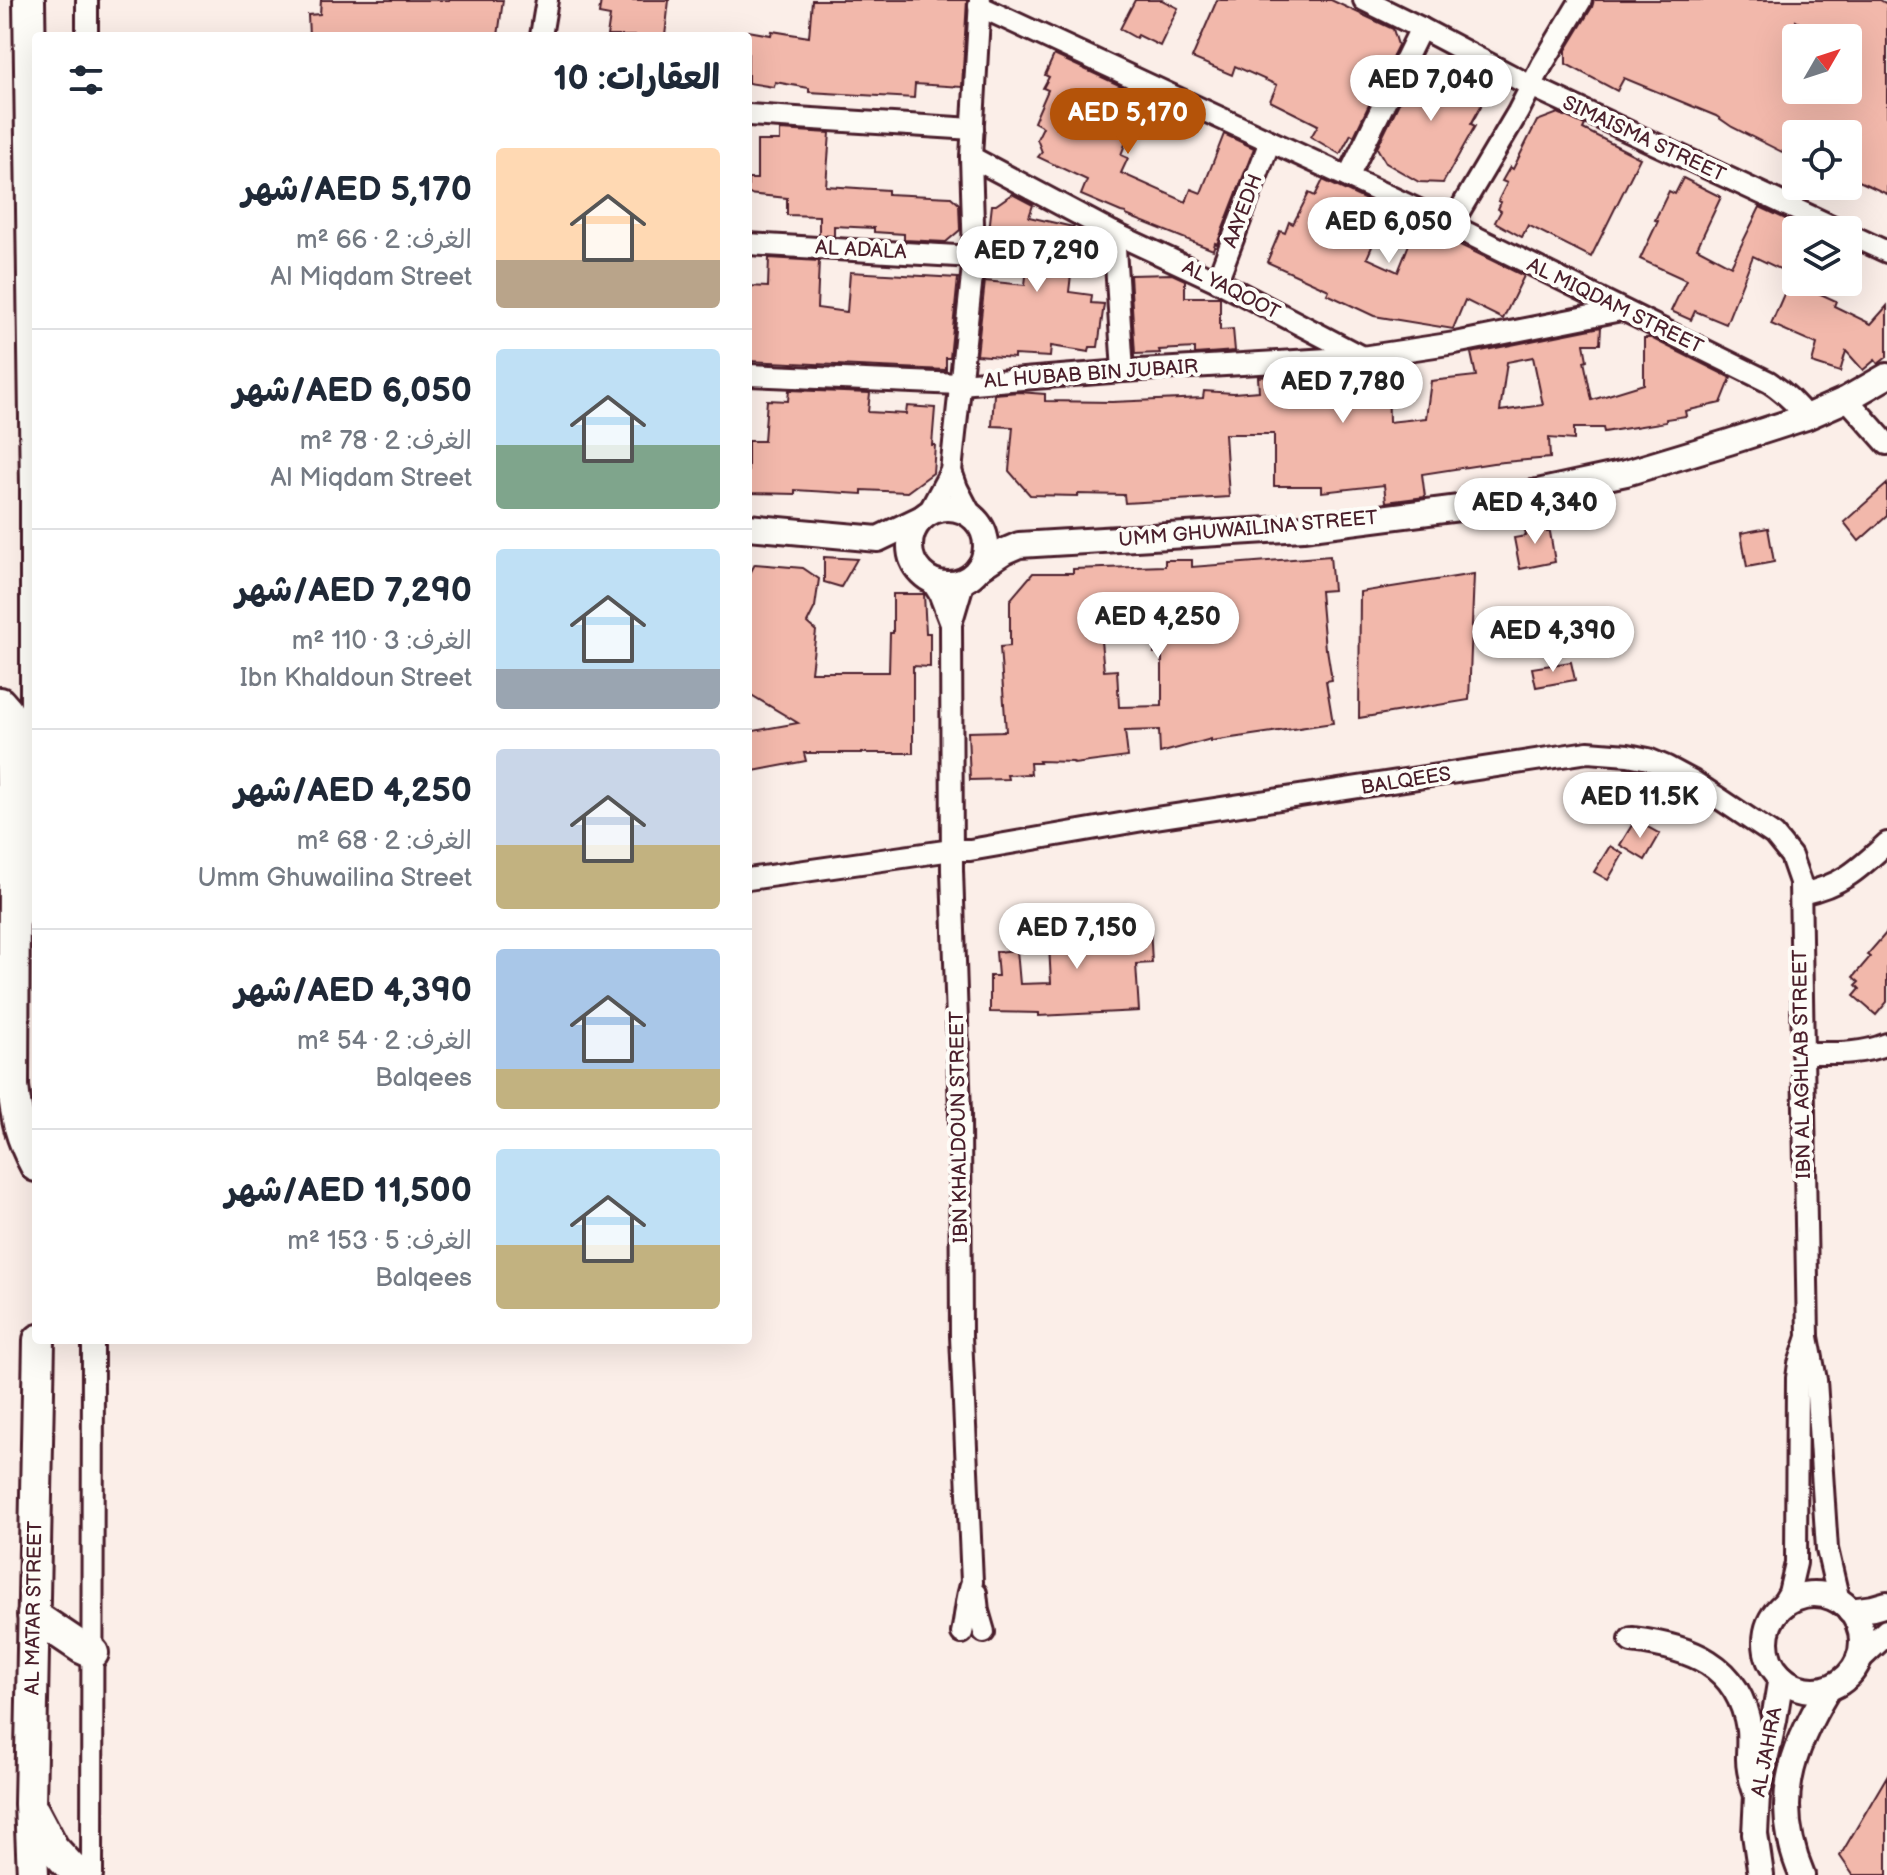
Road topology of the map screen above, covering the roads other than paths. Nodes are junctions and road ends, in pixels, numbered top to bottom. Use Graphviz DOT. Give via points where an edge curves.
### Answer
graph roads {
  1 [pos="29,0"];
  2 [pos="87,0"];
  3 [pos="547,0"];
  4 [pos="1364,0"];
  5 [pos="1581,0"];
  6 [pos="979,3"];
  7 [pos="1421,28"];
  8 [pos="87,32"];
  9 [pos="542,32"];
  10 [pos="1531,86"];
  11 [pos="752,115"];
  12 [pos="973,129"];
  13 [pos="1270,141"];
  14 [pos="971,157"];
  15 [pos="32,166"];
  16 [pos="1348,177"];
  17 [pos="1810,216"];
  18 [pos="1451,225"];
  19 [pos="1114,233"];
  20 [pos="1862,240"];
  21 [pos="752,244"];
  22 [pos="1887,252"];
  23 [pos="974,257"];
  24 [pos="1217,281"];
  25 [pos="1621,310"];
  26 [pos="1362,357"];
  27 [pos="1123,371"];
  28 [pos="752,375"];
  29 [pos="1887,376"];
  30 [pos="960,384"];
  31 [pos="1847,399"];
  32 [pos="1806,417"];
  33 [pos="1887,444"];
  34 [pos="951,471"];
  35 [pos="926,515"];
  36 [pos="976,521"];
  37 [pos="752,527"];
  38 [pos="878,539"];
  39 [pos="1019,545"];
  40 [pos="923,573"];
  41 [pos="972,574"];
  42 [pos="951,624"];
  43 [pos="0,703"];
  44 [pos="1887,843"];
  45 [pos="952,850"];
  46 [pos="752,878"];
  47 [pos="1801,894"];
  48 [pos="1887,1044"];
  49 [pos="1802,1053"];
  50 [pos="32,1158"];
  51 [pos="1808,1337"];
  52 [pos="39,1344"];
  53 [pos="93,1344"];
  54 [pos="972,1582"];
  55 [pos="1887,1604"];
  56 [pos="1844,1606"];
  57 [pos="1780,1608"];
  58 [pos="33,1615"];
  59 [pos="984,1632"];
  60 [pos="1887,1632"];
  61 [pos="962,1633"];
  62 [pos="1632,1640"];
  63 [pos="93,1653"];
  64 [pos="1859,1658"];
  65 [pos="1781,1677"];
  66 [pos="1828,1689"];
  67 [pos="1757,1795"];
  68 [pos="30,1804"];
  69 [pos="33,1875"];
  70 [pos="78,1875"];
  71 [pos="92,1875"];
  72 [pos="1761,1875"];
  73 [pos="1802,1875"];
  1 -- 15 [label="main road"];
  2 -- 8 [label="street"];
  3 -- 9 [label="street"];
  4 -- 7 [label="street, SIMAISMA STREET"];
  5 -- 10 [label="street"];
  6 -- 12 [label="street"];
  6 -- 13 [label="street, AL MIQDAM STREET"];
  7 -- 10 [label="street, SIMAISMA STREET"];
  7 -- 16 [label="street"];
  10 -- 17 [label="street, SIMAISMA STREET"];
  10 -- 18 [label="street"];
  11 -- 12 [label="street"];
  12 -- 14 [label="street"];
  13 -- 16 [label="street, AL MIQDAM STREET"];
  13 -- 24 [label="street, AAYEDH"];
  14 -- 19 [label="street, AL YAQOOT"];
  14 -- 23 [label="street"];
  16 -- 18 [label="street, AL MIQDAM STREET"];
  18 -- 25 [label="street, AL MIQDAM STREET"];
  19 -- 24 [label="street, AL YAQOOT"];
  19 -- 27 [label="street"];
  20 -- 22 [label="street"];
  21 -- 23 [label="street, AL ADALA"];
  23 -- 30 [label="street"];
  24 -- 26 [label="street, AL YAQOOT"];
  25 -- 26 [label="street, AL HUBAB BIN JUBAIR"];
  25 -- 32 [label="street, AL MIQDAM STREET" via="1769,382"];
  26 -- 27 [label="street, AL HUBAB BIN JUBAIR"];
  27 -- 30 [label="street, AL HUBAB BIN JUBAIR"];
  28 -- 30 [label="street, AL HUBAB BIN JUBAIR"];
  29 -- 31 [label="street, UMM GHUWAILINA STREET"];
  30 -- 34 [label="street"];
  31 -- 32 [label="street, UMM GHUWAILINA STREET"];
  31 -- 33 [label="street"];
  32 -- 39 [label="street, UMM GHUWAILINA STREET" via="1626,473 1467,507 1303,528"];
  34 -- 35 [label="street"];
  34 -- 36 [label="street"];
  35 -- 36 [label="street" via="957,509"];
  35 -- 38 [label="street"];
  35 -- 40 [label="street" via="910,542 911,555"];
  36 -- 39 [label="street, UMM GHUWAILINA STREET"];
  36 -- 41 [label="street" via="986,540 985,554"];
  37 -- 38 [label="street"];
  38 -- 40 [label="street"];
  39 -- 41 [label="street, UMM GHUWAILINA STREET"];
  40 -- 41 [label="street" via="947,584"];
  40 -- 42 [label="street, IBN KHALDOUN STREET" via="939,593"];
  41 -- 42 [label="street, IBN KHALDOUN STREET"];
  42 -- 45 [label="street, IBN KHALDOUN STREET"];
  43 -- 50 [label="main road" via="10,719 15,1115"];
  44 -- 47 [label="street" via="1844,879"];
  45 -- 46 [label="street, BALQEES"];
  45 -- 47 [label="street, BALQEES" via="1608,752 1667,767 1764,827 1791,856"];
  45 -- 54 [label="street, IBN KHALDOUN STREET" via="961,1336"];
  47 -- 49 [label="street, IBN AL AGHLAB STREET"];
  48 -- 49 [label="street" via="1859,1052"];
  49 -- 51 [label="street, IBN AL AGHLAB STREET"];
  51 -- 56 [label="street, IBN AL AGHLAB STREET" via="1816,1380 1827,1549"];
  51 -- 57 [label="street, IBN AL AGHLAB STREET" via="1797,1378 1796,1563"];
  52 -- 58 [label="main road, AL MATAR STREET"];
  53 -- 63 [label="street"];
  54 -- 59 [label="street"];
  54 -- 61 [label="street"];
  55 -- 56 [label="street"];
  56 -- 57 [label="street" via="1815,1594"];
  56 -- 64 [label="street" via="1861,1633"];
  57 -- 65 [label="street" via="1770,1623 1766,1646"];
  58 -- 63 [label="main road"];
  58 -- 68 [label="main road, AL MATAR STREET"];
  60 -- 64 [label="street"];
  62 -- 67 [label="street" via="1692,1653 1730,1684 1749,1730 1750,1771"];
  63 -- 71 [label="street"];
  64 -- 66 [label="street" via="1847,1677"];
  65 -- 66 [label="street" via="1803,1689"];
  65 -- 67 [label="street, AL JAHRA"];
  66 -- 73 [label="street, AL JAHRA" via="1803,1731 1787,1795 1789,1839"];
  67 -- 72 [label="street, AL JAHRA"];
  68 -- 69 [label="main road, AL MATAR STREET"];
  68 -- 70 [label="main road" via="53,1848"];
}
